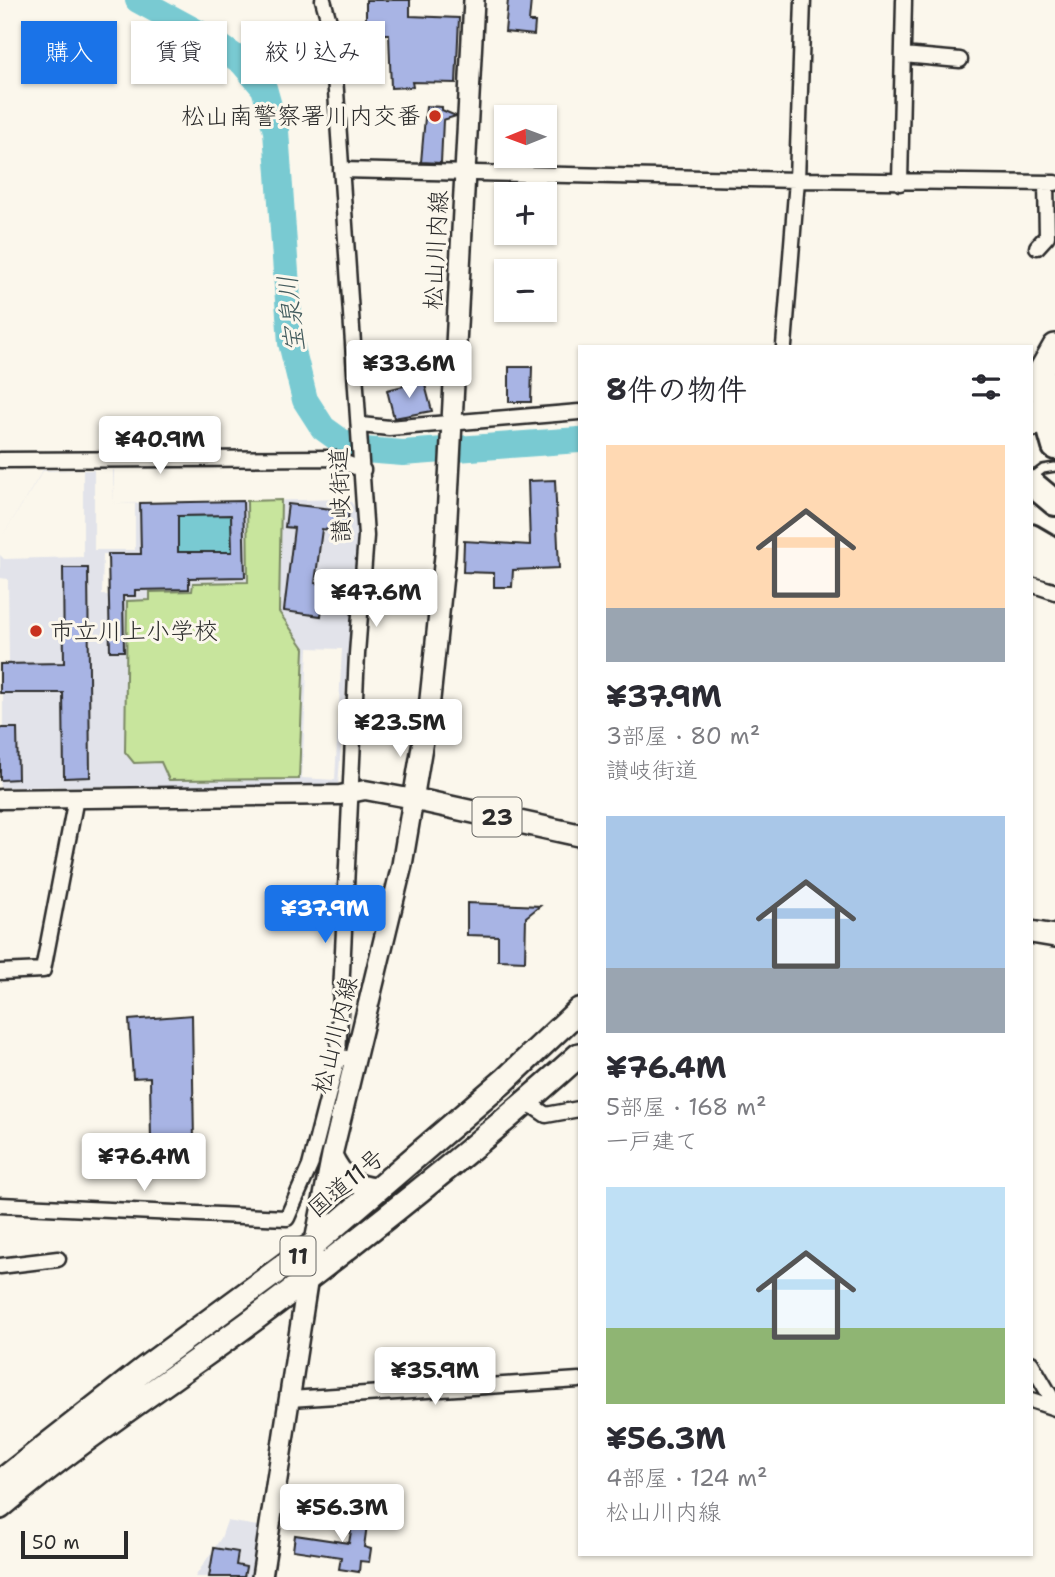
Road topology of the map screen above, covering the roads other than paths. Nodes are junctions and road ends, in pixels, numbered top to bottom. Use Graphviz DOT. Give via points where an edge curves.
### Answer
graph roads {
  1 [pos="323,0"];
  2 [pos="474,0"];
  3 [pos="803,0"];
  4 [pos="904,0"];
  5 [pos="903,55"];
  6 [pos="960,60"];
  7 [pos="341,170"];
  8 [pos="464,171"];
  9 [pos="797,180"];
  10 [pos="900,183"];
  11 [pos="1051,183"];
  12 [pos="1037,247"];
  13 [pos="784,345"];
  14 [pos="1047,374"];
  15 [pos="578,412"];
  16 [pos="1033,419"];
  17 [pos="1055,419"];
  18 [pos="452,426"];
  19 [pos="361,427"];
  20 [pos="1055,447"];
  21 [pos="0,460"];
  22 [pos="363,467"];
  23 [pos="1055,467"];
  24 [pos="1033,479"];
  25 [pos="1033,483"];
  26 [pos="1052,501"];
  27 [pos="1036,545"];
  28 [pos="1055,569"];
  29 [pos="1033,585"];
  30 [pos="1055,592"];
  31 [pos="350,793"];
  32 [pos="76,798"];
  33 [pos="0,799"];
  34 [pos="414,799"];
  35 [pos="578,835"];
  36 [pos="1033,932"];
  37 [pos="1055,936"];
  38 [pos="0,972"];
  39 [pos="578,1011"];
  40 [pos="578,1056"];
  41 [pos="346,1058"];
  42 [pos="527,1102"];
  43 [pos="578,1109"];
  44 [pos="331,1155"];
  45 [pos="377,1188"];
  46 [pos="0,1205"];
  47 [pos="315,1243"];
  48 [pos="58,1259"];
  49 [pos="0,1266"];
  50 [pos="308,1277"];
  51 [pos="1033,1367"];
  52 [pos="578,1380"];
  53 [pos="290,1399"];
  54 [pos="1033,1400"];
  55 [pos="1055,1406"];
  56 [pos="0,1482"];
  57 [pos="0,1507"];
  58 [pos="262,1577"];
  1 -- 7 [label="street, 讃岐街道" via="332,32"];
  2 -- 8 [label="main road, 松山川内線"];
  3 -- 9 [label="street"];
  4 -- 5 [label="street"];
  5 -- 6 [label="street"];
  5 -- 10 [label="street"];
  7 -- 8 [label="street"];
  7 -- 19 [label="street, 讃岐街道"];
  8 -- 9 [label="street"];
  8 -- 18 [label="main road, 松山川内線"];
  9 -- 10 [label="street"];
  9 -- 13 [label="street"];
  10 -- 11 [label="street"];
  11 -- 12 [label="street" via="1047,236"];
  14 -- 16 [label="highway"];
  15 -- 18 [label="street"];
  17 -- 20 [label="highway" via="1051,433"];
  18 -- 19 [label="street"];
  18 -- 34 [label="main road, 松山川内線" via="442,608"];
  19 -- 22 [label="street, 讃岐街道"];
  21 -- 22 [label="street" via="327,457"];
  22 -- 31 [label="street, 讃岐街道" via="366,536"];
  23 -- 24 [label="lane" via="1043,469"];
  25 -- 26 [label="highway"];
  27 -- 28 [label="highway"];
  29 -- 30 [label="street"];
  31 -- 32 [label="street"];
  31 -- 34 [label="street" via="365,790"];
  31 -- 41 [label="street, 讃岐街道"];
  32 -- 33 [label="street"];
  32 -- 38 [label="street" via="43,970"];
  34 -- 35 [label="main road, 23"];
  34 -- 41 [label="main road, 松山川内線" via="402,865"];
  36 -- 37 [label="main road"];
  39 -- 45 [label="highway, 国道11号 / 11"];
  40 -- 42 [label="highway, 国道11号 / 11"];
  41 -- 44 [label="main road, 松山川内線"];
  41 -- 46 [label="street, 讃岐街道" via="310,1166 287,1218"];
  42 -- 43 [label="street" via="546,1115"];
  42 -- 50 [label="highway, 国道11号 / 11"];
  44 -- 45 [label="main road" via="340,1173 352,1182"];
  44 -- 47 [label="main road, 松山川内線"];
  45 -- 47 [label="highway, 国道11号 / 11"];
  47 -- 50 [label="main road, 松山川内線"];
  47 -- 56 [label="highway, 国道11号 / 11"];
  48 -- 49 [label="street"];
  50 -- 53 [label="main road, 松山川内線"];
  50 -- 57 [label="highway, 国道11号 / 11"];
  51 -- 55 [label="street"];
  52 -- 53 [label="street"];
  53 -- 58 [label="main road, 松山川内線"];
  54 -- 55 [label="street"];
}
